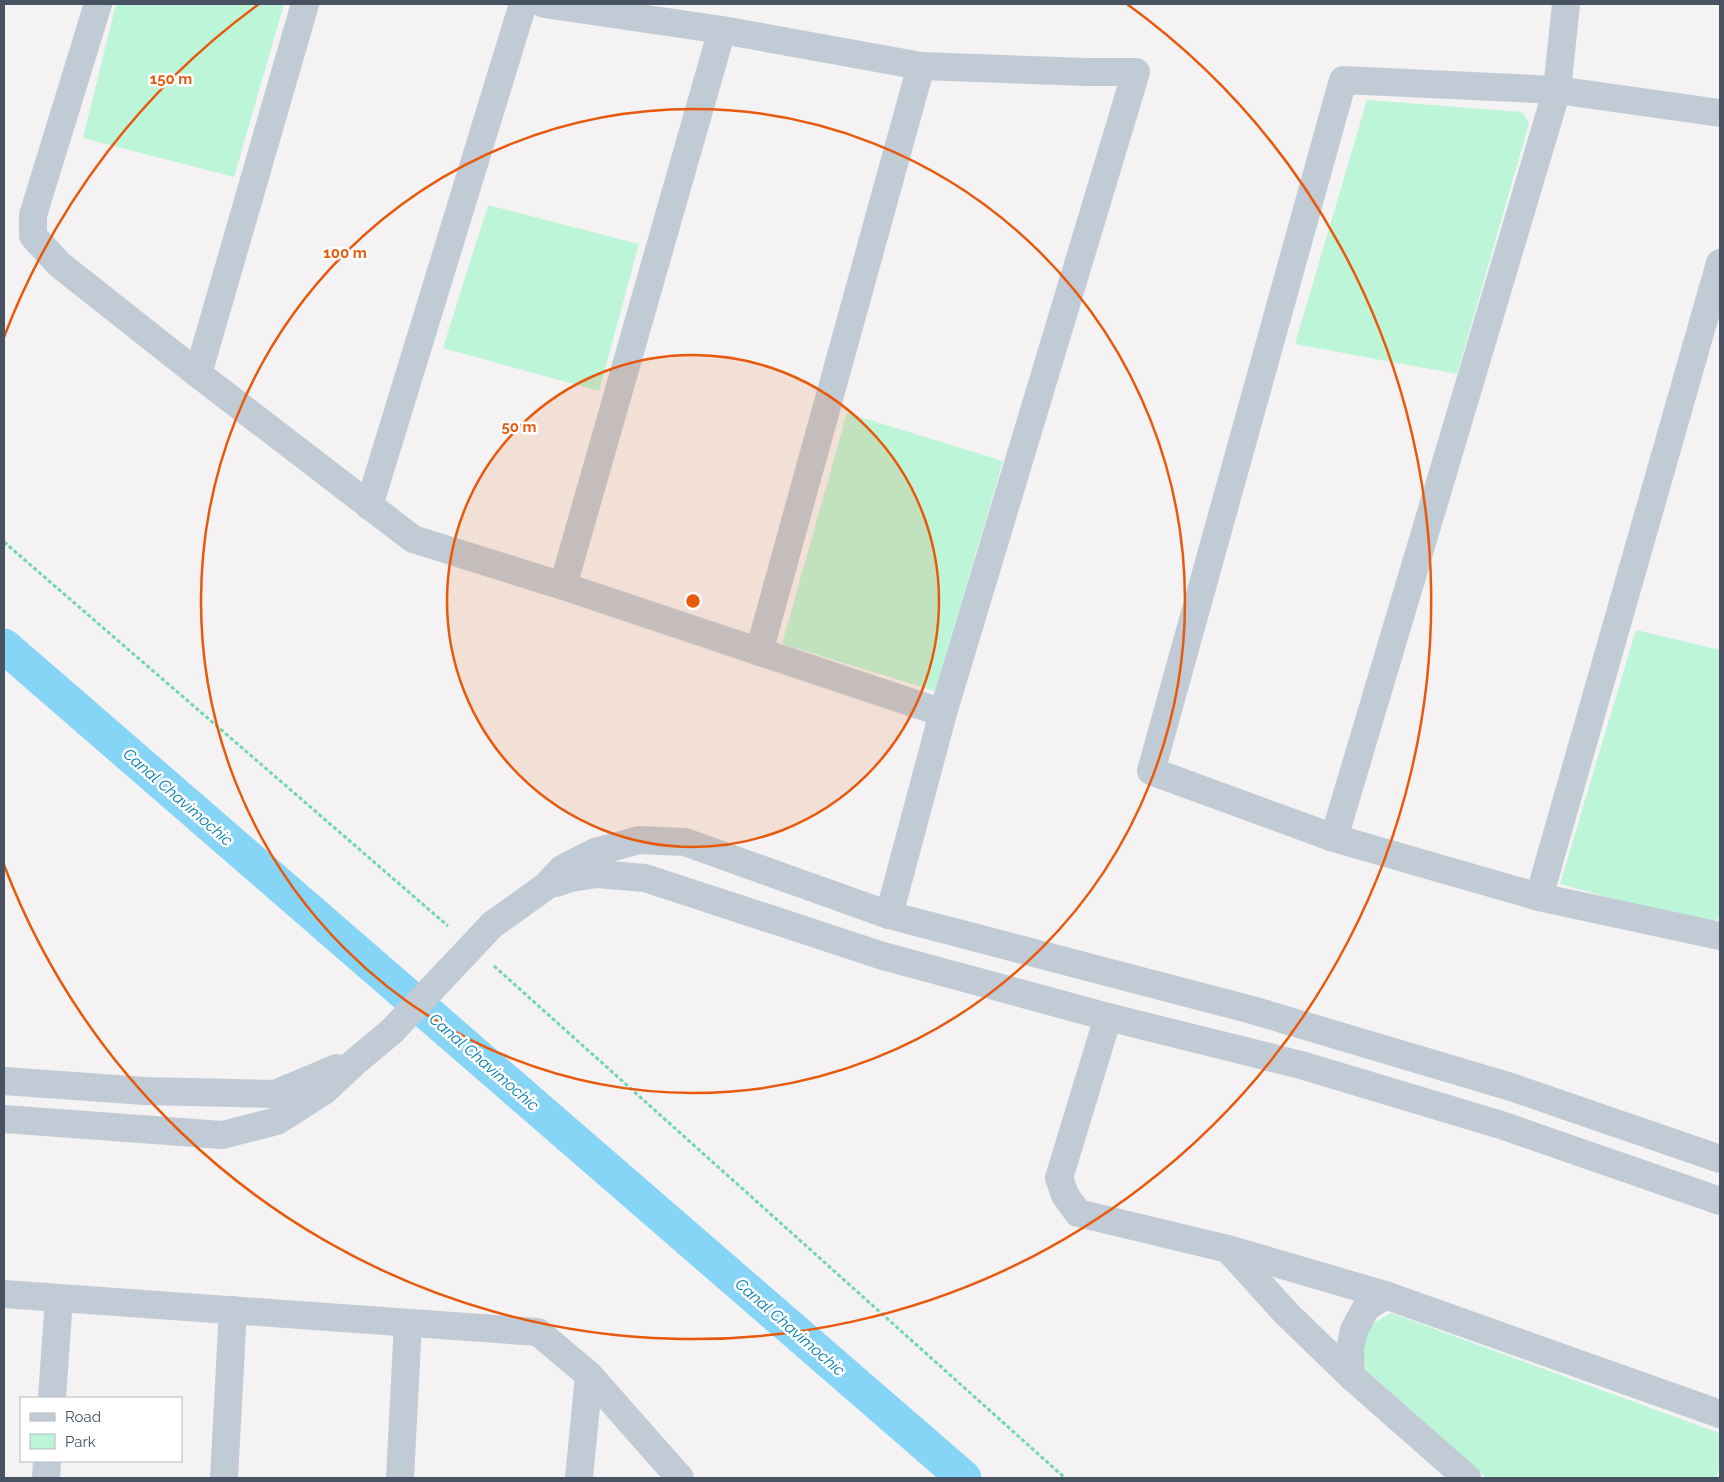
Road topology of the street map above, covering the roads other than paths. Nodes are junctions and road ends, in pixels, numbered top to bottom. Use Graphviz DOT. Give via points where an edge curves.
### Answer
graph roads {
  1 [pos="98,4"];
  2 [pos="304,4"];
  3 [pos="523,4"];
  4 [pos="544,4"];
  5 [pos="1566,4"];
  6 [pos="722,30"];
  7 [pos="921,66"];
  8 [pos="1557,90"];
  9 [pos="1720,113"];
  10 [pos="1720,264"];
  11 [pos="198,374"];
  12 [pos="370,506"];
  13 [pos="563,586"];
  14 [pos="759,652"];
  15 [pos="943,713"];
  16 [pos="1334,838"];
  17 [pos="545,887"];
  18 [pos="1539,897"];
  19 [pos="889,915"];
  20 [pos="1720,936"];
  21 [pos="1108,1017"];
  22 [pos="355,1062"];
  23 [pos="4,1080"];
  24 [pos="4,1119"];
  25 [pos="1720,1160"];
  26 [pos="1720,1201"];
  27 [pos="1228,1249"];
  28 [pos="4,1294"];
  29 [pos="1385,1295"];
  30 [pos="59,1298"];
  31 [pos="234,1310"];
  32 [pos="408,1323"];
  33 [pos="589,1375"];
  34 [pos="1352,1376"];
  35 [pos="52,1397"];
  36 [pos="1720,1414"];
  37 [pos="47,1462"];
  38 [pos="46,1478"];
  39 [pos="224,1478"];
  40 [pos="400,1478"];
  41 [pos="579,1478"];
  42 [pos="680,1478"];
  43 [pos="1467,1478"];
  1 -- 11 [label="street" via="33,215 33,236 60,265"];
  2 -- 11 [label="street"];
  3 -- 12 [label="street"];
  4 -- 6 [label="street"];
  5 -- 8 [label="street"];
  6 -- 7 [label="street"];
  6 -- 13 [label="street"];
  7 -- 14 [label="street"];
  7 -- 15 [label="street" via="1136,72"];
  8 -- 9 [label="street"];
  8 -- 16 [label="street"];
  8 -- 16 [label="street" via="1343,80 1151,771"];
  10 -- 18 [label="street"];
  11 -- 12 [label="street"];
  12 -- 13 [label="street" via="413,539"];
  13 -- 14 [label="street"];
  14 -- 15 [label="street"];
  15 -- 19 [label="street"];
  16 -- 18 [label="street"];
  17 -- 19 [label="street" via="562,869 595,852 639,840 686,842"];
  17 -- 21 [label="street" via="597,874 645,878 883,956"];
  17 -- 22 [label="street, bridge" via="492,925 392,1031"];
  18 -- 20 [label="street"];
  19 -- 25 [label="street" via="1252,1010 1502,1084"];
  21 -- 26 [label="street" via="1349,1079 1501,1125"];
  21 -- 27 [label="street" via="1059,1178 1065,1195 1078,1213"];
  22 -- 23 [label="street" via="275,1094 144,1091"];
  22 -- 24 [label="street" via="324,1092 277,1121 222,1135"];
  27 -- 29 [label="street"];
  27 -- 34 [label="street" via="1286,1313"];
  28 -- 30 [label="street"];
  29 -- 34 [label="street" via="1366,1308 1354,1330 1350,1349"];
  29 -- 36 [label="street"];
  30 -- 31 [label="street"];
  30 -- 35 [label="street"];
  31 -- 32 [label="street"];
  31 -- 39 [label="street"];
  32 -- 33 [label="street" via="538,1332"];
  32 -- 40 [label="street"];
  33 -- 41 [label="street"];
  33 -- 42 [label="street"];
  34 -- 43 [label="street"];
  37 -- 38 [label="street"];
}
